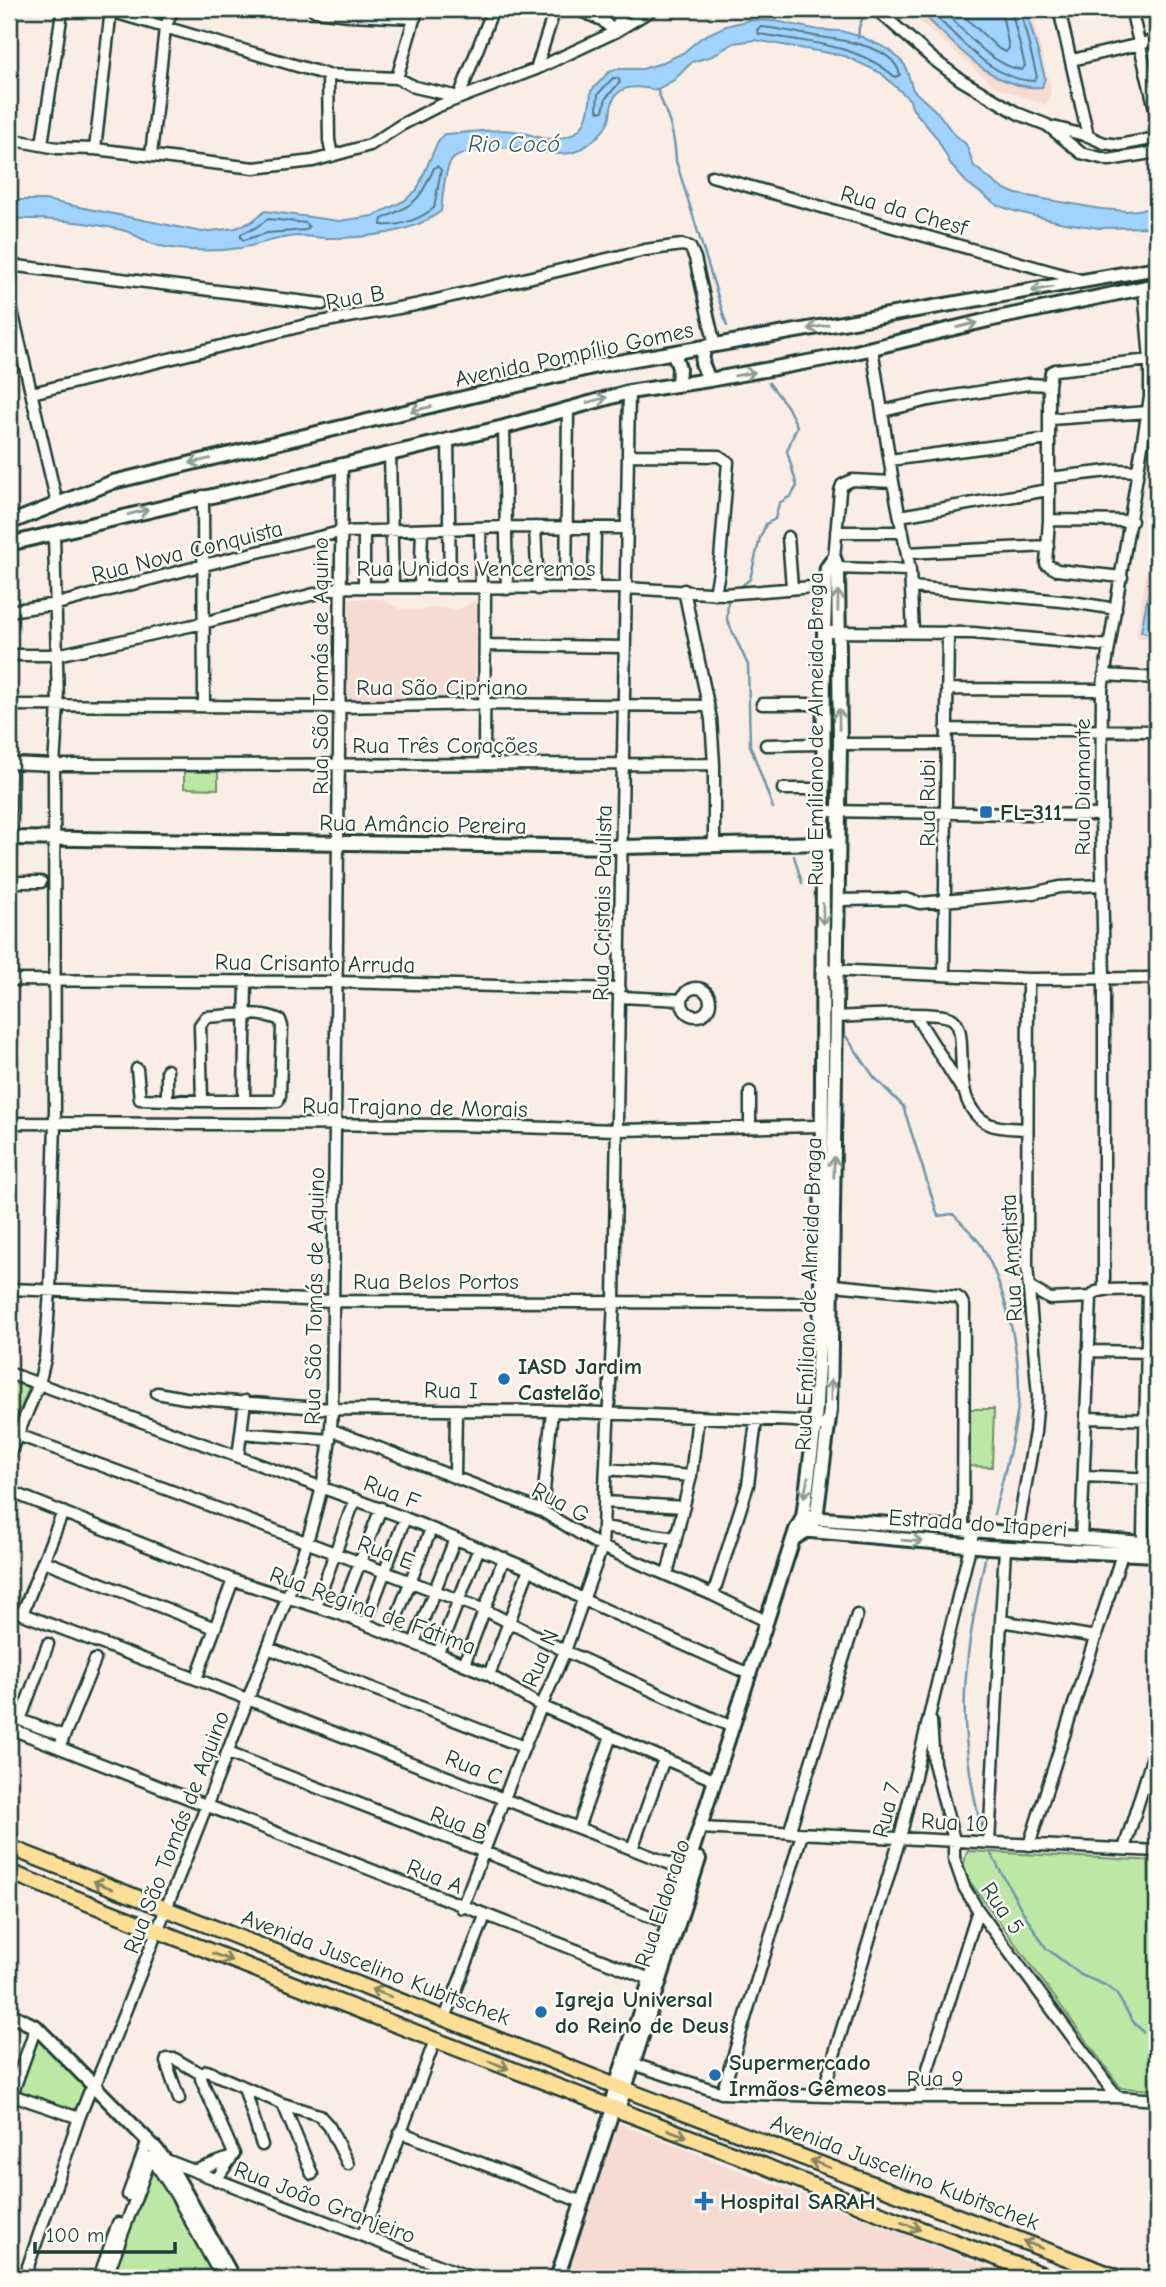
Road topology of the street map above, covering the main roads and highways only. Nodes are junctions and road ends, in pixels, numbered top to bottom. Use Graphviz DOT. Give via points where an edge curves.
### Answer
graph roads {
  1 [pos="9,1847"];
  2 [pos="9,1872"];
  3 [pos="1051,2278"];
  4 [pos="1115,2278"];
  4 -- 1 [label="main road, Avenida Juscelino Kubitschek, one-way"];
  2 -- 3 [label="main road, Avenida Juscelino Kubitschek, one-way"];
}
